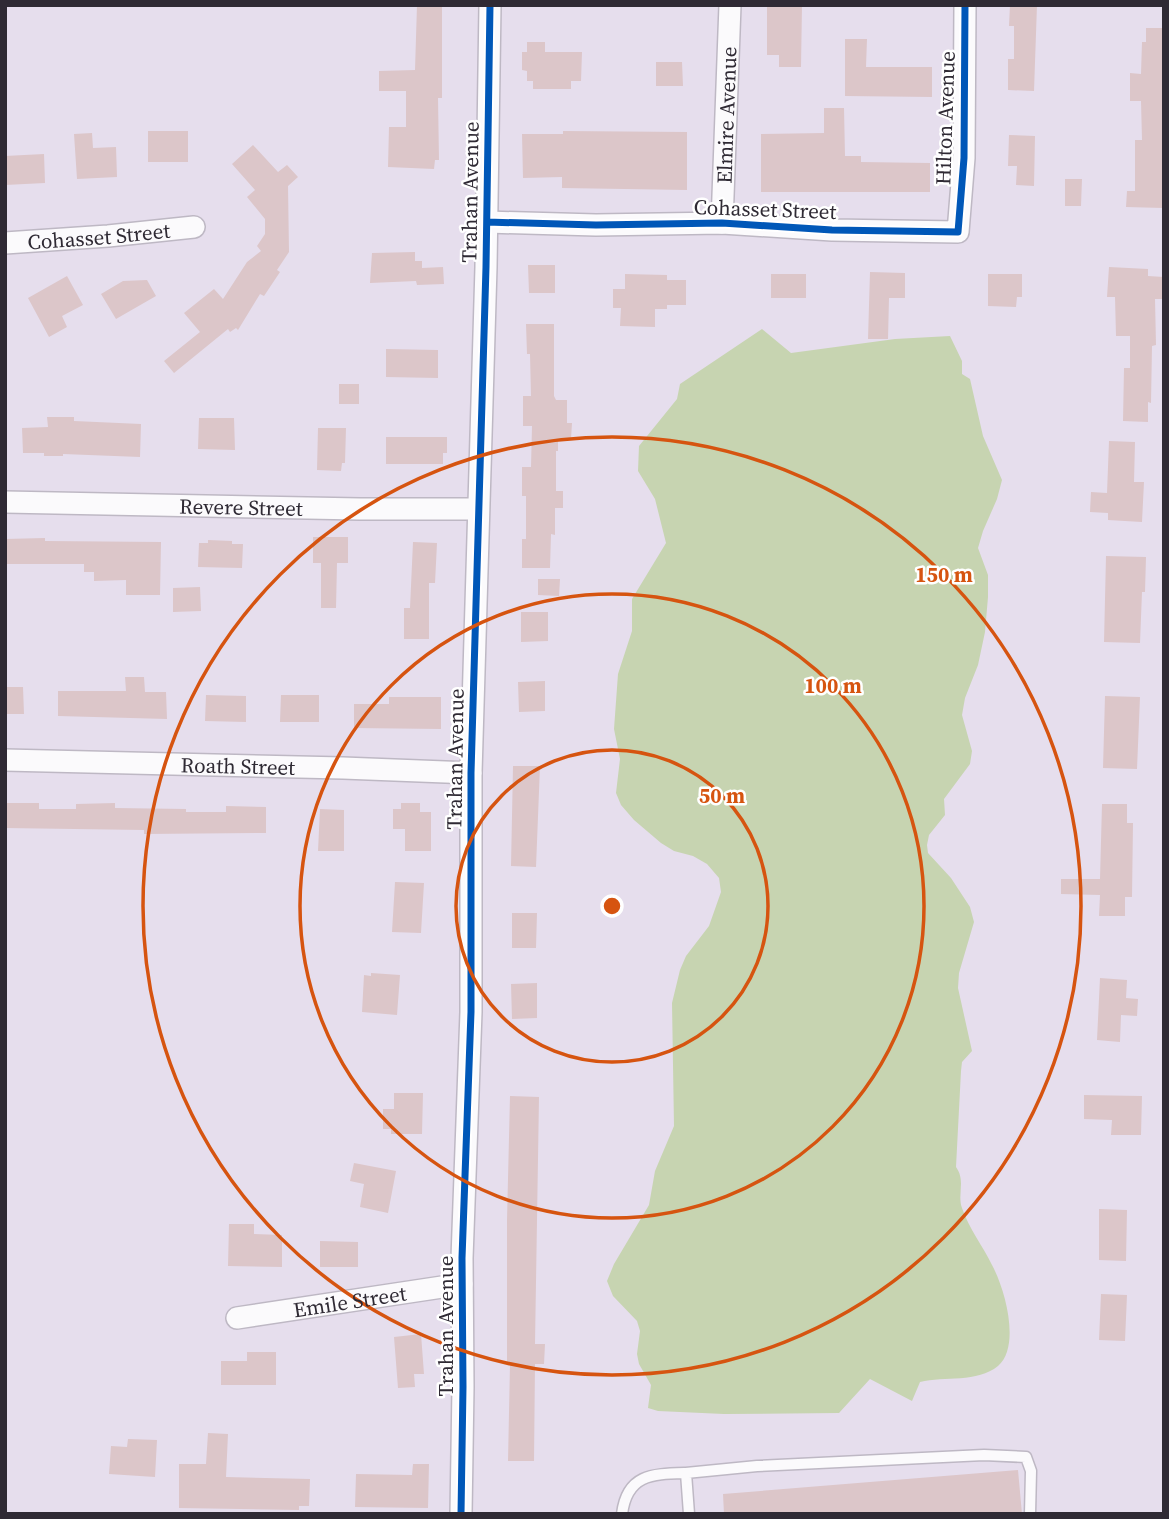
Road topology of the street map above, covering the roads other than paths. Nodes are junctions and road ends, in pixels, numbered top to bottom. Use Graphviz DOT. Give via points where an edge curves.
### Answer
graph roads {
  1 [pos="490,5"];
  2 [pos="730,5"];
  3 [pos="965,5"];
  4 [pos="487,222"];
  5 [pos="722,223"];
  6 [pos="194,227"];
  7 [pos="958,232"];
  8 [pos="5,243"];
  9 [pos="5,502"];
  10 [pos="478,509"];
  11 [pos="5,760"];
  12 [pos="471,773"];
  13 [pos="461,1284"];
  14 [pos="237,1318"];
  15 [pos="686,1473"];
  16 [pos="461,1514"];
  17 [pos="622,1514"];
  18 [pos="688,1514"];
  19 [pos="1030,1514"];
  1 -- 4 [label="street, Trahan Avenue"];
  2 -- 5 [label="street, Elmire Avenue"];
  3 -- 7 [label="street, Hilton Avenue" via="964,158"];
  4 -- 5 [label="street, Cohasset Street"];
  4 -- 10 [label="street, Trahan Avenue"];
  5 -- 7 [label="street, Cohasset Street"];
  6 -- 8 [label="street, Cohasset Street"];
  9 -- 10 [label="street, Revere Street"];
  10 -- 12 [label="street, Trahan Avenue"];
  11 -- 12 [label="street, Roath Street"];
  12 -- 13 [label="street, Trahan Avenue" via="471,1012"];
  13 -- 14 [label="street, Emile Street"];
  13 -- 16 [label="street, Trahan Avenue"];
  15 -- 17 [label="lane" via="655,1474 635,1483 624,1497"];
  15 -- 18 [label="lane"];
  15 -- 19 [label="lane" via="984,1455 1026,1457 1031,1471"];
}
